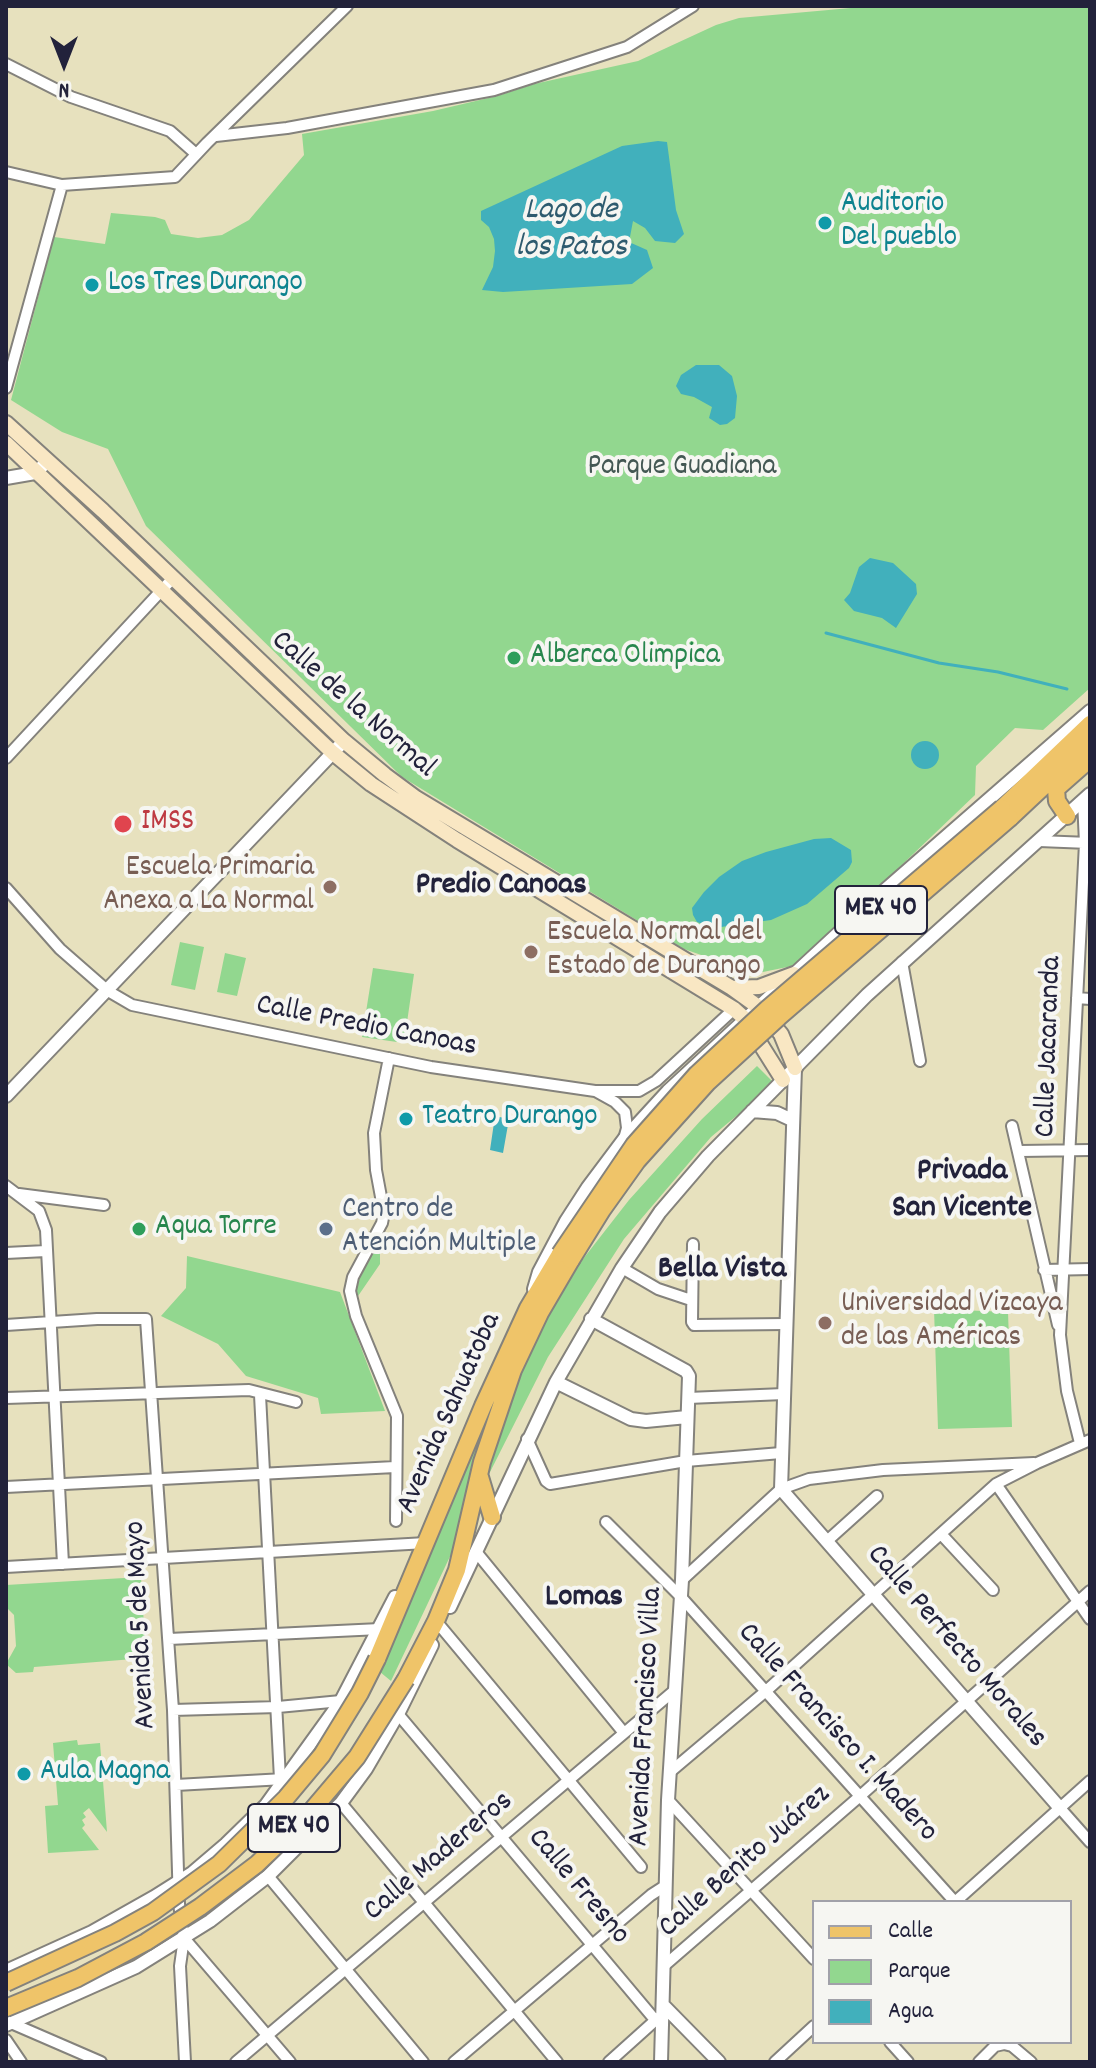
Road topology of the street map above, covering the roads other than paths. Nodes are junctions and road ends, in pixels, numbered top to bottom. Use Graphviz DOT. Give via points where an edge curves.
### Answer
graph roads {
  1 [pos="347,6"];
  2 [pos="693,6"];
  3 [pos="6,64"];
  4 [pos="216,136"];
  5 [pos="196,154"];
  6 [pos="6,172"];
  7 [pos="62,185"];
  8 [pos="6,388"];
  9 [pos="6,423"];
  10 [pos="6,443"];
  11 [pos="48,461"];
  12 [pos="35,473"];
  13 [pos="6,478"];
  14 [pos="173,578"];
  15 [pos="162,590"];
  16 [pos="1090,711"];
  17 [pos="1090,724"];
  18 [pos="1090,743"];
  19 [pos="339,747"];
  20 [pos="6,758"];
  21 [pos="1090,759"];
  22 [pos="1087,797"];
  23 [pos="1006,813"];
  24 [pos="1067,816"];
  25 [pos="1039,841"];
  26 [pos="1087,843"];
  27 [pos="6,888"];
  28 [pos="902,962"];
  29 [pos="794,974"];
  30 [pos="732,988"];
  31 [pos="108,991"];
  32 [pos="1077,998"];
  33 [pos="1090,999"];
  34 [pos="757,1006"];
  35 [pos="733,1009"];
  36 [pos="389,1058"];
  37 [pos="920,1061"];
  38 [pos="795,1068"];
  39 [pos="788,1084"];
  40 [pos="595,1091"];
  41 [pos="6,1096"];
  42 [pos="752,1111"];
  43 [pos="792,1120"];
  44 [pos="1012,1126"];
  45 [pos="624,1139"];
  46 [pos="1071,1149"];
  47 [pos="1090,1150"];
  48 [pos="1020,1151"];
  49 [pos="6,1186"];
  50 [pos="19,1194"];
  51 [pos="104,1205"];
  52 [pos="693,1244"];
  53 [pos="46,1251"];
  54 [pos="6,1253"];
  55 [pos="566,1257"];
  56 [pos="622,1268"];
  57 [pos="1065,1269"];
  58 [pos="1090,1269"];
  59 [pos="1044,1270"];
  60 [pos="691,1300"];
  61 [pos="528,1308"];
  62 [pos="591,1319"];
  63 [pos="51,1322"];
  64 [pos="785,1324"];
  65 [pos="6,1325"];
  66 [pos="1060,1335"];
  67 [pos="556,1382"];
  68 [pos="151,1393"];
  69 [pos="784,1394"];
  70 [pos="260,1395"];
  71 [pos="55,1396"];
  72 [pos="6,1398"];
  73 [pos="688,1398"];
  74 [pos="296,1402"];
  75 [pos="687,1417"];
  76 [pos="527,1439"];
  77 [pos="1085,1442"];
  78 [pos="781,1453"];
  79 [pos="686,1461"];
  80 [pos="1037,1463"];
  81 [pos="395,1467"];
  82 [pos="265,1474"];
  83 [pos="479,1475"];
  84 [pos="158,1479"];
  85 [pos="60,1484"];
  86 [pos="996,1484"];
  87 [pos="6,1487"];
  88 [pos="781,1489"];
  89 [pos="877,1496"];
  90 [pos="492,1517"];
  91 [pos="396,1521"];
  92 [pos="606,1522"];
  93 [pos="941,1534"];
  94 [pos="827,1541"];
  95 [pos="422,1543"];
  96 [pos="270,1553"];
  97 [pos="470,1553"];
  98 [pos="164,1558"];
  99 [pos="63,1564"];
  100 [pos="6,1567"];
  101 [pos="682,1580"];
  102 [pos="993,1590"];
  103 [pos="1090,1591"];
  104 [pos="873,1593"];
  105 [pos="681,1597"];
  106 [pos="1078,1602"];
  107 [pos="1090,1619"];
  108 [pos="438,1624"];
  109 [pos="380,1629"];
  110 [pos="273,1633"];
  111 [pos="169,1639"];
  112 [pos="675,1690"];
  113 [pos="766,1691"];
  114 [pos="966,1700"];
  115 [pos="341,1701"];
  116 [pos="278,1707"];
  117 [pos="173,1710"];
  118 [pos="398,1714"];
  119 [pos="624,1733"];
  120 [pos="670,1772"];
  121 [pos="283,1779"];
  122 [pos="570,1780"];
  123 [pos="1090,1781"];
  124 [pos="176,1785"];
  125 [pos="859,1797"];
  126 [pos="668,1800"];
  127 [pos="341,1803"];
  128 [pos="1059,1807"];
  129 [pos="503,1836"];
  130 [pos="1090,1842"];
  131 [pos="226,1844"];
  132 [pos="641,1867"];
  133 [pos="268,1876"];
  134 [pos="178,1882"];
  135 [pos="665,1886"];
  136 [pos="751,1892"];
  137 [pos="953,1900"];
  138 [pos="957,1900"];
  139 [pos="423,1901"];
  140 [pos="92,1932"];
  141 [pos="184,1938"];
  142 [pos="593,1944"];
  143 [pos="812,1957"];
  144 [pos="665,1965"];
  145 [pos="344,1970"];
  146 [pos="6,1971"];
  147 [pos="105,1982"];
  148 [pos="6,1983"];
  149 [pos="664,2006"];
  150 [pos="513,2010"];
  151 [pos="8,2019"];
  152 [pos="656,2021"];
  153 [pos="812,2028"];
  154 [pos="268,2035"];
  155 [pos="6,2040"];
  156 [pos="892,2044"];
  157 [pos="21,2062"];
  158 [pos="101,2062"];
  159 [pos="185,2062"];
  160 [pos="236,2062"];
  161 [pos="290,2062"];
  162 [pos="423,2062"];
  163 [pos="454,2062"];
  164 [pos="557,2062"];
  165 [pos="609,2062"];
  166 [pos="661,2062"];
  167 [pos="719,2062"];
  168 [pos="775,2062"];
  169 [pos="908,2062"];
  170 [pos="979,2062"];
  171 [pos="1031,2062"];
  1 -- 4 [label="street"];
  2 -- 4 [label="street" via="627,47 494,90"];
  3 -- 5 [label="street" via="71,97 163,127"];
  4 -- 5 [label="street"];
  5 -- 7 [label="street" via="175,177"];
  6 -- 7 [label="street"];
  7 -- 8 [label="street"];
  9 -- 11 [label="main road, Calle de la Normal"];
  10 -- 12 [label="main road, Calle de la Normal"];
  11 -- 12 [label="street"];
  11 -- 14 [label="main road, Calle de la Normal"];
  12 -- 13 [label="street"];
  12 -- 15 [label="main road, Calle de la Normal"];
  14 -- 15 [label="street"];
  14 -- 19 [label="main road, Calle de la Normal"];
  15 -- 19 [label="main road, Calle de la Normal"];
  15 -- 20 [label="street"];
  16 -- 29 [label="street"];
  17 -- 23 [label="main road, Avenida Sahuatoba / MEX 40"];
  18 -- 23 [label="main road, Avenida Sahuatoba / MEX 40"];
  19 -- 30 [label="main road, Calle de la Normal"];
  19 -- 31 [label="street"];
  19 -- 35 [label="main road, Calle de la Normal" via="389,797"];
  21 -- 24 [label="main road" via="1056,789"];
  22 -- 24 [label="street"];
  22 -- 26 [label="street, Calle Jacaranda"];
  23 -- 55 [label="main road, Avenida Sahuatoba / MEX 40, bridge" via="834,951 697,1074 634,1145"];
  24 -- 25 [label="street"];
  25 -- 26 [label="street"];
  25 -- 28 [label="street"];
  26 -- 32 [label="street, Calle Jacaranda"];
  27 -- 31 [label="street, Calle Predio Canoas" via="60,949"];
  28 -- 37 [label="street"];
  28 -- 38 [label="street"];
  29 -- 30 [label="main road" via="759,987"];
  29 -- 34 [label="street"];
  30 -- 34 [label="main road, Calle de la Normal"];
  30 -- 35 [label="main road"];
  31 -- 36 [label="street, Calle Predio Canoas" via="132,1005"];
  31 -- 41 [label="street"];
  32 -- 33 [label="street"];
  32 -- 46 [label="street, Calle Jacaranda"];
  34 -- 35 [label="street"];
  34 -- 38 [label="main road, Calle de la Normal" via="781,1034"];
  35 -- 39 [label="main road, Calle de la Normal"];
  35 -- 40 [label="street, Calle Predio Canoas" via="646,1088"];
  35 -- 45 [label="street"];
  36 -- 40 [label="street, Calle Predio Canoas"];
  36 -- 81 [label="street" via="374,1133 384,1213 350,1291 397,1416"];
  38 -- 39 [label="street"];
  39 -- 42 [label="street, Avenida Sahuatoba"];
  39 -- 43 [label="street"];
  40 -- 45 [label="street" via="625,1112"];
  42 -- 43 [label="street"];
  42 -- 56 [label="street, Avenida Sahuatoba" via="660,1212"];
  43 -- 64 [label="street"];
  44 -- 48 [label="street"];
  45 -- 61 [label="street" via="566,1221 539,1272"];
  46 -- 47 [label="street"];
  46 -- 48 [label="street"];
  46 -- 57 [label="street, Calle Jacaranda"];
  48 -- 59 [label="street"];
  49 -- 50 [label="street"];
  50 -- 51 [label="street"];
  50 -- 53 [label="street" via="44,1220"];
  52 -- 60 [label="street"];
  53 -- 54 [label="street"];
  53 -- 63 [label="street"];
  55 -- 61 [label="main road, MEX 40"];
  55 -- 83 [label="main road, Avenida Sahuatoba / MEX 40" via="513,1370"];
  56 -- 60 [label="street"];
  56 -- 62 [label="street, Avenida Sahuatoba"];
  57 -- 58 [label="street"];
  57 -- 59 [label="street"];
  57 -- 66 [label="street, Calle Jacaranda"];
  59 -- 66 [label="street"];
  60 -- 64 [label="street" via="694,1325"];
  61 -- 95 [label="main road, Avenida Sahuatoba / MEX 40"];
  62 -- 67 [label="street, Avenida Sahuatoba"];
  62 -- 73 [label="street, Avenida Francisco Villa" via="686,1371"];
  63 -- 65 [label="street"];
  63 -- 68 [label="street, Avenida 5 de Mayo" via="146,1319"];
  63 -- 71 [label="street"];
  64 -- 69 [label="street"];
  66 -- 77 [label="street, Calle Jacaranda" via="1067,1391"];
  67 -- 75 [label="street" via="631,1419"];
  67 -- 76 [label="street, Avenida Sahuatoba"];
  68 -- 70 [label="street" via="249,1390"];
  68 -- 71 [label="street"];
  68 -- 84 [label="street, Avenida 5 de Mayo"];
  69 -- 73 [label="street"];
  69 -- 78 [label="street"];
  70 -- 74 [label="street"];
  70 -- 82 [label="street"];
  71 -- 72 [label="street"];
  71 -- 85 [label="street"];
  73 -- 75 [label="street, Avenida Francisco Villa"];
  75 -- 79 [label="street, Avenida Francisco Villa"];
  76 -- 79 [label="street" via="550,1484"];
  76 -- 90 [label="street, Avenida Sahuatoba"];
  77 -- 80 [label="street"];
  78 -- 79 [label="street"];
  78 -- 88 [label="street"];
  79 -- 101 [label="street, Avenida Francisco Villa"];
  80 -- 86 [label="street"];
  80 -- 88 [label="street" via="868,1472 809,1479"];
  81 -- 82 [label="street"];
  81 -- 91 [label="street"];
  82 -- 84 [label="street"];
  82 -- 96 [label="street"];
  83 -- 90 [label="main road"];
  83 -- 97 [label="main road, Avenida Sahuatoba / MEX 40"];
  84 -- 85 [label="street"];
  84 -- 98 [label="street, Avenida 5 de Mayo"];
  85 -- 87 [label="street"];
  85 -- 99 [label="street"];
  86 -- 93 [label="street"];
  86 -- 106 [label="street"];
  88 -- 94 [label="street, Calle Perfecto Morales"];
  88 -- 101 [label="street"];
  89 -- 94 [label="street"];
  90 -- 97 [label="street, Avenida Sahuatoba"];
  92 -- 105 [label="street, Calle Francisco I. Madero"];
  93 -- 102 [label="street"];
  93 -- 104 [label="street"];
  94 -- 104 [label="street, Calle Perfecto Morales"];
  95 -- 96 [label="street"];
  95 -- 109 [label="street, Avenida Sahuatoba"];
  95 -- 148 [label="main road, Avenida Sahuatoba / MEX 40, bridge" via="360,1693 322,1755 286,1798 219,1864 153,1912"];
  96 -- 98 [label="street"];
  96 -- 110 [label="street"];
  97 -- 108 [label="street, Avenida Sahuatoba"];
  97 -- 108 [label="main road, MEX 40" via="457,1570"];
  97 -- 119 [label="street"];
  98 -- 99 [label="street"];
  98 -- 111 [label="street, Avenida 5 de Mayo"];
  99 -- 100 [label="street"];
  101 -- 105 [label="street, Avenida Francisco Villa"];
  103 -- 106 [label="street, Calle Benito Juárez"];
  104 -- 113 [label="street"];
  104 -- 114 [label="street, Calle Perfecto Morales"];
  105 -- 112 [label="street, Avenida Francisco Villa"];
  105 -- 113 [label="street, Calle Francisco I. Madero"];
  106 -- 107 [label="street"];
  106 -- 114 [label="street, Calle Benito Juárez"];
  108 -- 118 [label="street, Avenida Sahuatoba"];
  108 -- 122 [label="street"];
  108 -- 151 [label="main road, Avenida Sahuatoba / MEX 40, bridge" via="357,1757 257,1864 146,1942"];
  109 -- 110 [label="street"];
  109 -- 115 [label="street, Avenida Sahuatoba"];
  110 -- 111 [label="street"];
  110 -- 116 [label="street"];
  111 -- 117 [label="street, Avenida 5 de Mayo"];
  112 -- 119 [label="street, Calle Madereros"];
  112 -- 120 [label="street, Avenida Francisco Villa"];
  113 -- 120 [label="street"];
  113 -- 125 [label="street, Calle Francisco I. Madero"];
  114 -- 125 [label="street, Calle Benito Juárez"];
  114 -- 128 [label="street, Calle Perfecto Morales"];
  115 -- 116 [label="street"];
  115 -- 121 [label="street, Avenida Sahuatoba"];
  116 -- 117 [label="street"];
  116 -- 121 [label="street"];
  117 -- 124 [label="street, Avenida 5 de Mayo"];
  118 -- 127 [label="street, Avenida Sahuatoba"];
  118 -- 129 [label="street, Calle Fresno"];
  119 -- 122 [label="street, Calle Madereros"];
  120 -- 126 [label="street, Avenida Francisco Villa"];
  121 -- 124 [label="street"];
  121 -- 131 [label="street, Avenida Sahuatoba" via="266,1805"];
  122 -- 129 [label="street, Calle Madereros"];
  122 -- 132 [label="street"];
  123 -- 128 [label="street"];
  124 -- 134 [label="street, Avenida 5 de Mayo"];
  125 -- 136 [label="street, Calle Benito Juárez"];
  125 -- 137 [label="street, Calle Francisco I. Madero"];
  126 -- 135 [label="street, Avenida Francisco Villa"];
  126 -- 136 [label="street"];
  127 -- 133 [label="street, Avenida Sahuatoba"];
  127 -- 139 [label="street"];
  128 -- 130 [label="street, Calle Perfecto Morales"];
  128 -- 138 [label="street"];
  129 -- 139 [label="street, Calle Madereros"];
  129 -- 142 [label="street, Calle Fresno"];
  131 -- 133 [label="street" via="236,1866 251,1875"];
  131 -- 134 [label="street, Avenida Sahuatoba"];
  133 -- 141 [label="street, Avenida Sahuatoba"];
  133 -- 145 [label="street"];
  134 -- 140 [label="street, Avenida Sahuatoba"];
  134 -- 141 [label="street, Avenida 5 de Mayo"];
  135 -- 142 [label="street"];
  135 -- 144 [label="street, Avenida Francisco Villa"];
  136 -- 143 [label="street"];
  136 -- 144 [label="street, Calle Benito Juárez"];
  139 -- 145 [label="street, Calle Madereros"];
  139 -- 150 [label="street"];
  140 -- 146 [label="street, Avenida Sahuatoba"];
  140 -- 147 [label="street" via="107,1959"];
  141 -- 147 [label="street, Avenida Sahuatoba"];
  141 -- 154 [label="street"];
  141 -- 159 [label="street, Avenida 5 de Mayo" via="180,1966"];
  142 -- 150 [label="street"];
  142 -- 152 [label="street, Calle Fresno"];
  144 -- 149 [label="street, Avenida Francisco Villa"];
  145 -- 154 [label="street, Calle Madereros"];
  145 -- 162 [label="street"];
  147 -- 151 [label="street, Avenida Sahuatoba"];
  149 -- 152 [label="street"];
  149 -- 166 [label="street, Avenida Francisco Villa"];
  149 -- 167 [label="street"];
  150 -- 163 [label="street"];
  150 -- 164 [label="street"];
  151 -- 158 [label="street"];
  152 -- 165 [label="street"];
  153 -- 168 [label="street"];
  154 -- 160 [label="street, Calle Madereros"];
  154 -- 161 [label="street"];
  155 -- 157 [label="street"];
  156 -- 169 [label="street"];
  170 -- 171 [label="street" via="1004,2044"];
}
